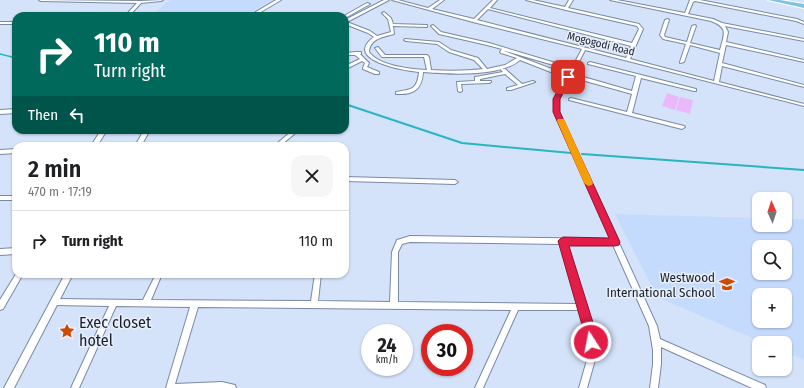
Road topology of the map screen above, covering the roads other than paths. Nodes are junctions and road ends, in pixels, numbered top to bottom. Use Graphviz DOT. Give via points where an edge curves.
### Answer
graph roads {
  1 [pos="42,0"];
  2 [pos="161,0"];
  3 [pos="279,0"];
  4 [pos="387,0"];
  5 [pos="394,0"];
  6 [pos="442,0"];
  7 [pos="495,0"];
  8 [pos="528,0"];
  9 [pos="571,0"];
  10 [pos="612,0"];
  11 [pos="638,0"];
  12 [pos="694,0"];
  13 [pos="771,0"];
  14 [pos="783,0"];
  15 [pos="140,2"];
  16 [pos="368,4"];
  17 [pos="636,5"];
  18 [pos="804,5"];
  19 [pos="487,8"];
  20 [pos="430,9"];
  21 [pos="566,9"];
  22 [pos="130,12"];
  23 [pos="258,12"];
  24 [pos="384,13"];
  25 [pos="686,15"];
  26 [pos="349,16"];
  27 [pos="349,17"];
  28 [pos="667,20"];
  29 [pos="474,21"];
  30 [pos="0,23"];
  31 [pos="12,23"];
  32 [pos="804,23"];
  33 [pos="349,24"];
  34 [pos="721,24"];
  35 [pos="392,25"];
  36 [pos="426,26"];
  37 [pos="433,26"];
  38 [pos="694,26"];
  39 [pos="376,38"];
  40 [pos="406,40"];
  41 [pos="804,40"];
  42 [pos="724,42"];
  43 [pos="634,44"];
  44 [pos="688,45"];
  45 [pos="377,48"];
  46 [pos="504,49"];
  47 [pos="584,49"];
  48 [pos="722,52"];
  49 [pos="368,53"];
  50 [pos="349,54"];
  51 [pos="356,54"];
  52 [pos="520,58"];
  53 [pos="363,59"];
  54 [pos="627,60"];
  55 [pos="804,61"];
  56 [pos="682,62"];
  57 [pos="590,63"];
  58 [pos="720,64"];
  59 [pos="557,65"];
  60 [pos="349,66"];
  61 [pos="501,67"];
  62 [pos="486,70"];
  63 [pos="421,71"];
  64 [pos="429,71"];
  65 [pos="377,73"];
  66 [pos="505,73"];
  67 [pos="639,75"];
  68 [pos="569,76"];
  69 [pos="478,82"];
  70 [pos="489,82"];
  71 [pos="533,82"];
  72 [pos="716,83"];
  73 [pos="521,85"];
  74 [pos="804,86"];
  75 [pos="509,89"];
  76 [pos="694,90"];
  77 [pos="460,91"];
  78 [pos="398,93"];
  79 [pos="634,93"];
  80 [pos="571,99"];
  81 [pos="804,105"];
  82 [pos="12,111"];
  83 [pos="0,112"];
  84 [pos="629,113"];
  85 [pos="682,127"];
  86 [pos="291,134"];
  87 [pos="282,142"];
  88 [pos="12,151"];
  89 [pos="0,152"];
  90 [pos="349,179"];
  91 [pos="455,182"];
  92 [pos="0,198"];
  93 [pos="12,198"];
  94 [pos="563,241"];
  95 [pos="615,242"];
  96 [pos="12,251"];
  97 [pos="0,252"];
  98 [pos="18,278"];
  99 [pos="67,278"];
  100 [pos="157,278"];
  101 [pos="317,278"];
  102 [pos="55,302"];
  103 [pos="114,302"];
  104 [pos="146,302"];
  105 [pos="195,303"];
  106 [pos="314,304"];
  107 [pos="394,305"];
  108 [pos="516,306"];
  109 [pos="0,307"];
  110 [pos="583,307"];
  111 [pos="658,342"];
  112 [pos="9,388"];
  113 [pos="75,388"];
  114 [pos="170,388"];
  115 [pos="232,388"];
  116 [pos="479,388"];
  117 [pos="583,388"];
  118 [pos="654,388"];
  119 [pos="762,388"];
  1 -- 15 [label="street"];
  2 -- 15 [label="street"];
  3 -- 23 [label="street"];
  4 -- 27 [label="street"];
  5 -- 20 [label="street, Mogogodi Road"];
  6 -- 20 [label="street"];
  7 -- 19 [label="street"];
  8 -- 21 [label="street"];
  9 -- 21 [label="street"];
  10 -- 17 [label="street"];
  11 -- 17 [label="street"];
  12 -- 25 [label="street" via="691,1"];
  12 -- 32 [label="street"];
  13 -- 18 [label="main road"];
  14 -- 18 [label="main road"];
  15 -- 22 [label="street"];
  16 -- 26 [label="street"];
  17 -- 25 [label="street"];
  19 -- 29 [label="street"];
  19 -- 43 [label="street"];
  20 -- 29 [label="street, Mogogodi Road"];
  21 -- 43 [label="street" via="638,25 641,28"];
  24 -- 35 [label="street"];
  25 -- 34 [label="street"];
  28 -- 44 [label="street" via="662,37"];
  29 -- 47 [label="street, Mogogodi Road"];
  30 -- 31 [label="street"];
  33 -- 39 [label="street" via="369,32"];
  34 -- 41 [label="street"];
  34 -- 42 [label="street" via="726,32"];
  35 -- 36 [label="street"];
  35 -- 39 [label="street" via="393,33"];
  37 -- 46 [label="street" via="440,33"];
  38 -- 44 [label="street"];
  39 -- 49 [label="street" via="369,44"];
  40 -- 62 [label="street" via="438,43 450,51 476,59"];
  42 -- 48 [label="street"];
  42 -- 55 [label="street"];
  43 -- 54 [label="street"];
  44 -- 48 [label="street"];
  44 -- 56 [label="street"];
  45 -- 64 [label="street" via="384,56 425,56"];
  46 -- 52 [label="street" via="502,52"];
  46 -- 59 [label="street"];
  47 -- 54 [label="street, Mogogodi Road"];
  47 -- 68 [label="street"];
  48 -- 58 [label="street"];
  49 -- 51 [label="street"];
  49 -- 63 [label="street" via="377,61 389,66"];
  50 -- 51 [label="street"];
  51 -- 53 [label="street"];
  52 -- 61 [label="street"];
  52 -- 68 [label="street"];
  53 -- 60 [label="street"];
  53 -- 65 [label="street" via="367,63 365,68"];
  54 -- 72 [label="street, Mogogodi Road"];
  57 -- 67 [label="street"];
  58 -- 72 [label="street"];
  58 -- 74 [label="street"];
  61 -- 62 [label="street"];
  61 -- 66 [label="street"];
  62 -- 64 [label="street"];
  63 -- 64 [label="street"];
  63 -- 78 [label="street" via="418,88"];
  66 -- 69 [label="street" via="477,78"];
  66 -- 73 [label="street"];
  67 -- 76 [label="street"];
  67 -- 79 [label="street"];
  68 -- 79 [label="street"];
  68 -- 95 [label="street" via="557,99 557,112"];
  69 -- 70 [label="street"];
  69 -- 77 [label="street" via="459,84"];
  71 -- 73 [label="street"];
  72 -- 81 [label="street, Mogogodi Road"];
  73 -- 75 [label="street"];
  79 -- 84 [label="street"];
  80 -- 84 [label="street"];
  82 -- 83 [label="street"];
  84 -- 85 [label="street"];
  86 -- 87 [label="street"];
  88 -- 89 [label="street"];
  90 -- 91 [label="street"];
  92 -- 93 [label="street"];
  94 -- 95 [label="street"];
  94 -- 107 [label="street" via="410,239 399,242 395,252"];
  94 -- 110 [label="street"];
  95 -- 111 [label="street" via="654,326"];
  96 -- 97 [label="street"];
  98 -- 109 [label="street"];
  99 -- 102 [label="street"];
  100 -- 104 [label="street"];
  101 -- 106 [label="street"];
  102 -- 103 [label="street"];
  102 -- 112 [label="street"];
  103 -- 104 [label="street"];
  103 -- 113 [label="street"];
  104 -- 105 [label="street"];
  105 -- 106 [label="street"];
  105 -- 114 [label="street"];
  106 -- 107 [label="street"];
  107 -- 108 [label="street"];
  108 -- 110 [label="street"];
  108 -- 116 [label="street"];
  110 -- 117 [label="street" via="593,353"];
  111 -- 118 [label="street" via="659,357"];
  111 -- 119 [label="street"];
  114 -- 115 [label="street"];
}
